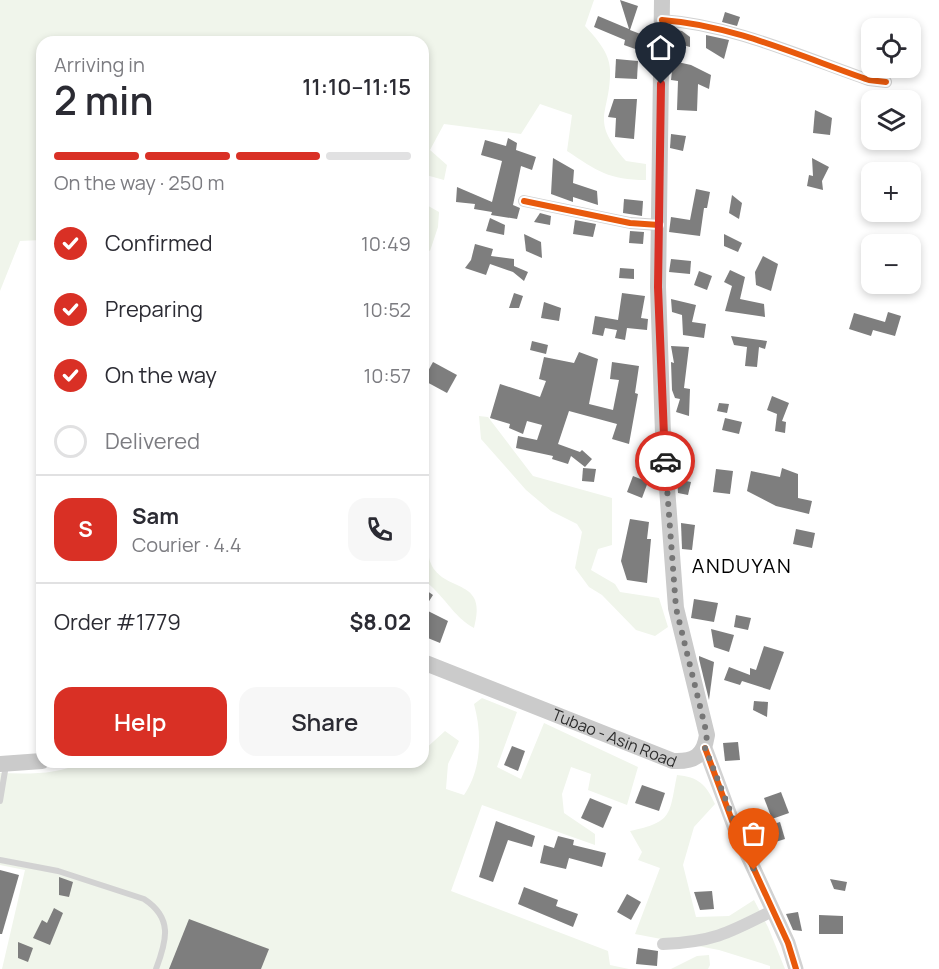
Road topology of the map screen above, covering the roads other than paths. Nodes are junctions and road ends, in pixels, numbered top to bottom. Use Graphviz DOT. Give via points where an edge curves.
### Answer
graph roads {
  1 [pos="662,0"];
  2 [pos="662,20"];
  3 [pos="886,82"];
  4 [pos="524,201"];
  5 [pos="659,225"];
  6 [pos="429,664"];
  7 [pos="705,748"];
  8 [pos="36,761"];
  9 [pos="3,764"];
  10 [pos="0,801"];
  11 [pos="0,860"];
  12 [pos="772,911"];
  13 [pos="663,944"];
  14 [pos="156,969"];
  15 [pos="796,969"];
  1 -- 2 [label="main road"];
  2 -- 3 [label="street" via="683,21 758,41 869,80"];
  2 -- 5 [label="main road"];
  4 -- 5 [label="street" via="630,223"];
  5 -- 7 [label="main road" via="663,434 674,587 707,735"];
  6 -- 7 [label="main road, Tubao - Asin Road" via="673,761 699,757"];
  7 -- 12 [label="street"];
  8 -- 9 [label="main road"];
  9 -- 10 [label="lane"];
  11 -- 14 [label="lane" via="58,872 152,904 160,910 166,930"];
  12 -- 13 [label="street" via="723,936"];
  12 -- 15 [label="street"];
}
